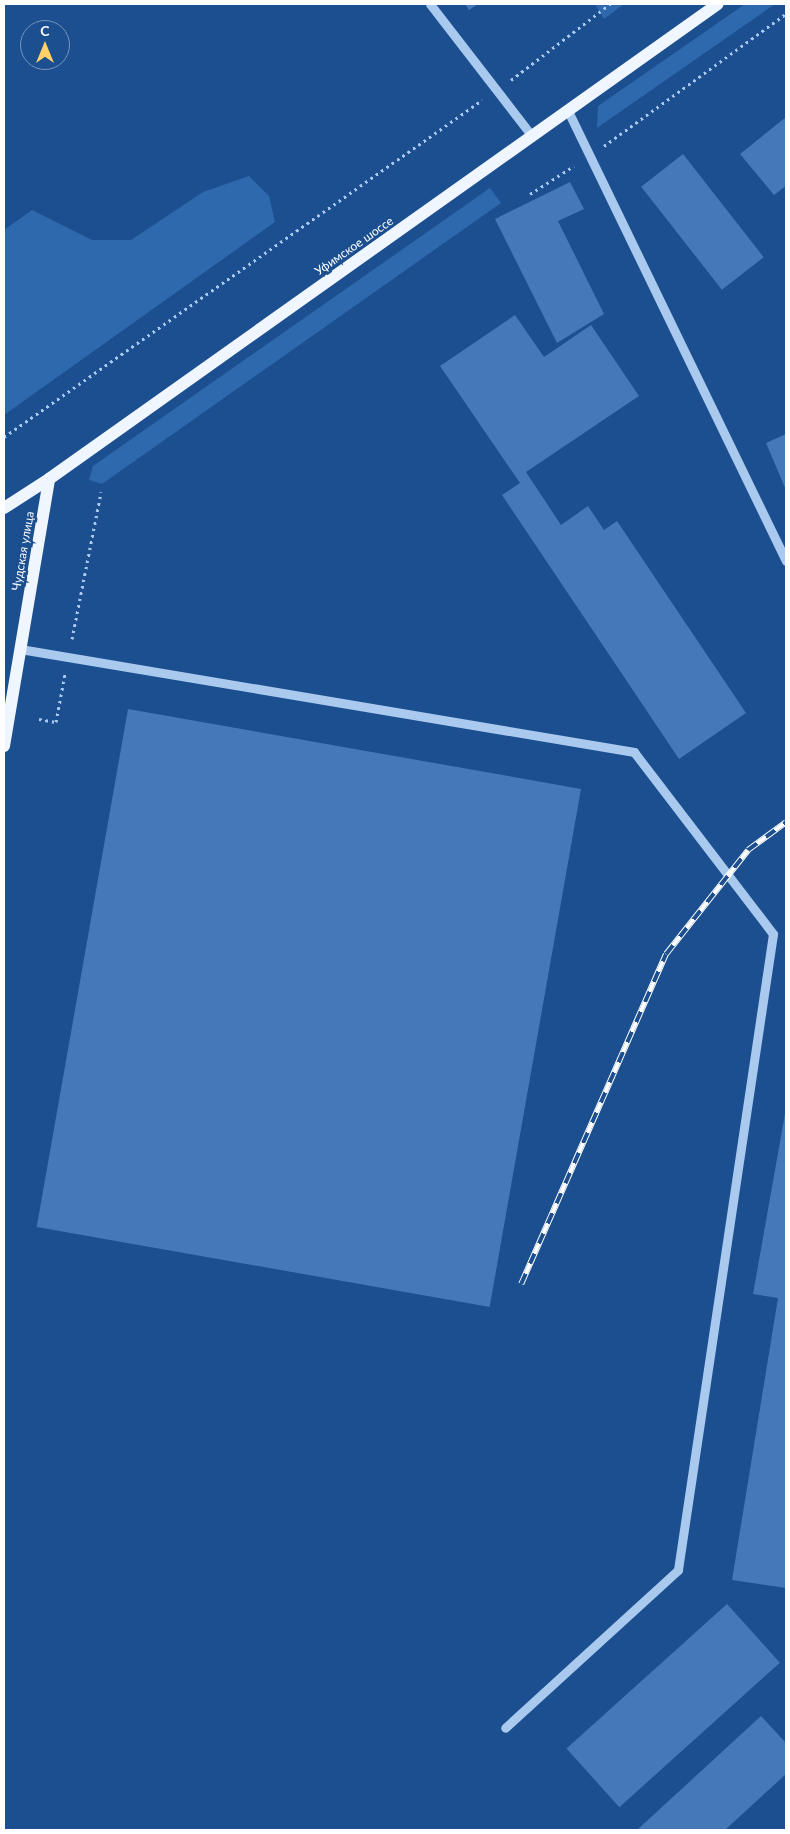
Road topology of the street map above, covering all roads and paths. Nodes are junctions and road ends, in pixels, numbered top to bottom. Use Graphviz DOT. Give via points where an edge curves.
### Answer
graph roads {
  1 [pos="430,4"];
  2 [pos="610,4"];
  3 [pos="718,4"];
  4 [pos="786,14"];
  5 [pos="497,90"];
  6 [pos="568,111"];
  7 [pos="532,136"];
  8 [pos="590,156"];
  9 [pos="530,194"];
  10 [pos="4,437"];
  11 [pos="49,479"];
  12 [pos="100,492"];
  13 [pos="4,508"];
  14 [pos="786,561"];
  15 [pos="20,649"];
  16 [pos="68,657"];
  17 [pos="39,719"];
  18 [pos="4,746"];
  19 [pos="504,1728"];
  1 -- 5 [label="lane"];
  2 -- 5 [label="path"];
  3 -- 6 [label="main road, Уфимское шоссе"];
  4 -- 8 [label="path"];
  5 -- 7 [label="lane"];
  5 -- 10 [label="path"];
  6 -- 7 [label="main road, Уфимское шоссе"];
  6 -- 8 [label="lane"];
  7 -- 11 [label="main road, Уфимское шоссе"];
  8 -- 9 [label="path"];
  8 -- 14 [label="lane"];
  11 -- 13 [label="main road, Уфимское шоссе"];
  11 -- 15 [label="main road, Чудская улица"];
  12 -- 16 [label="path"];
  15 -- 16 [label="lane"];
  15 -- 18 [label="main road, Чудская улица"];
  16 -- 17 [label="path" via="56,722"];
  16 -- 19 [label="lane" via="634,752 773,934 678,1570"];
}
